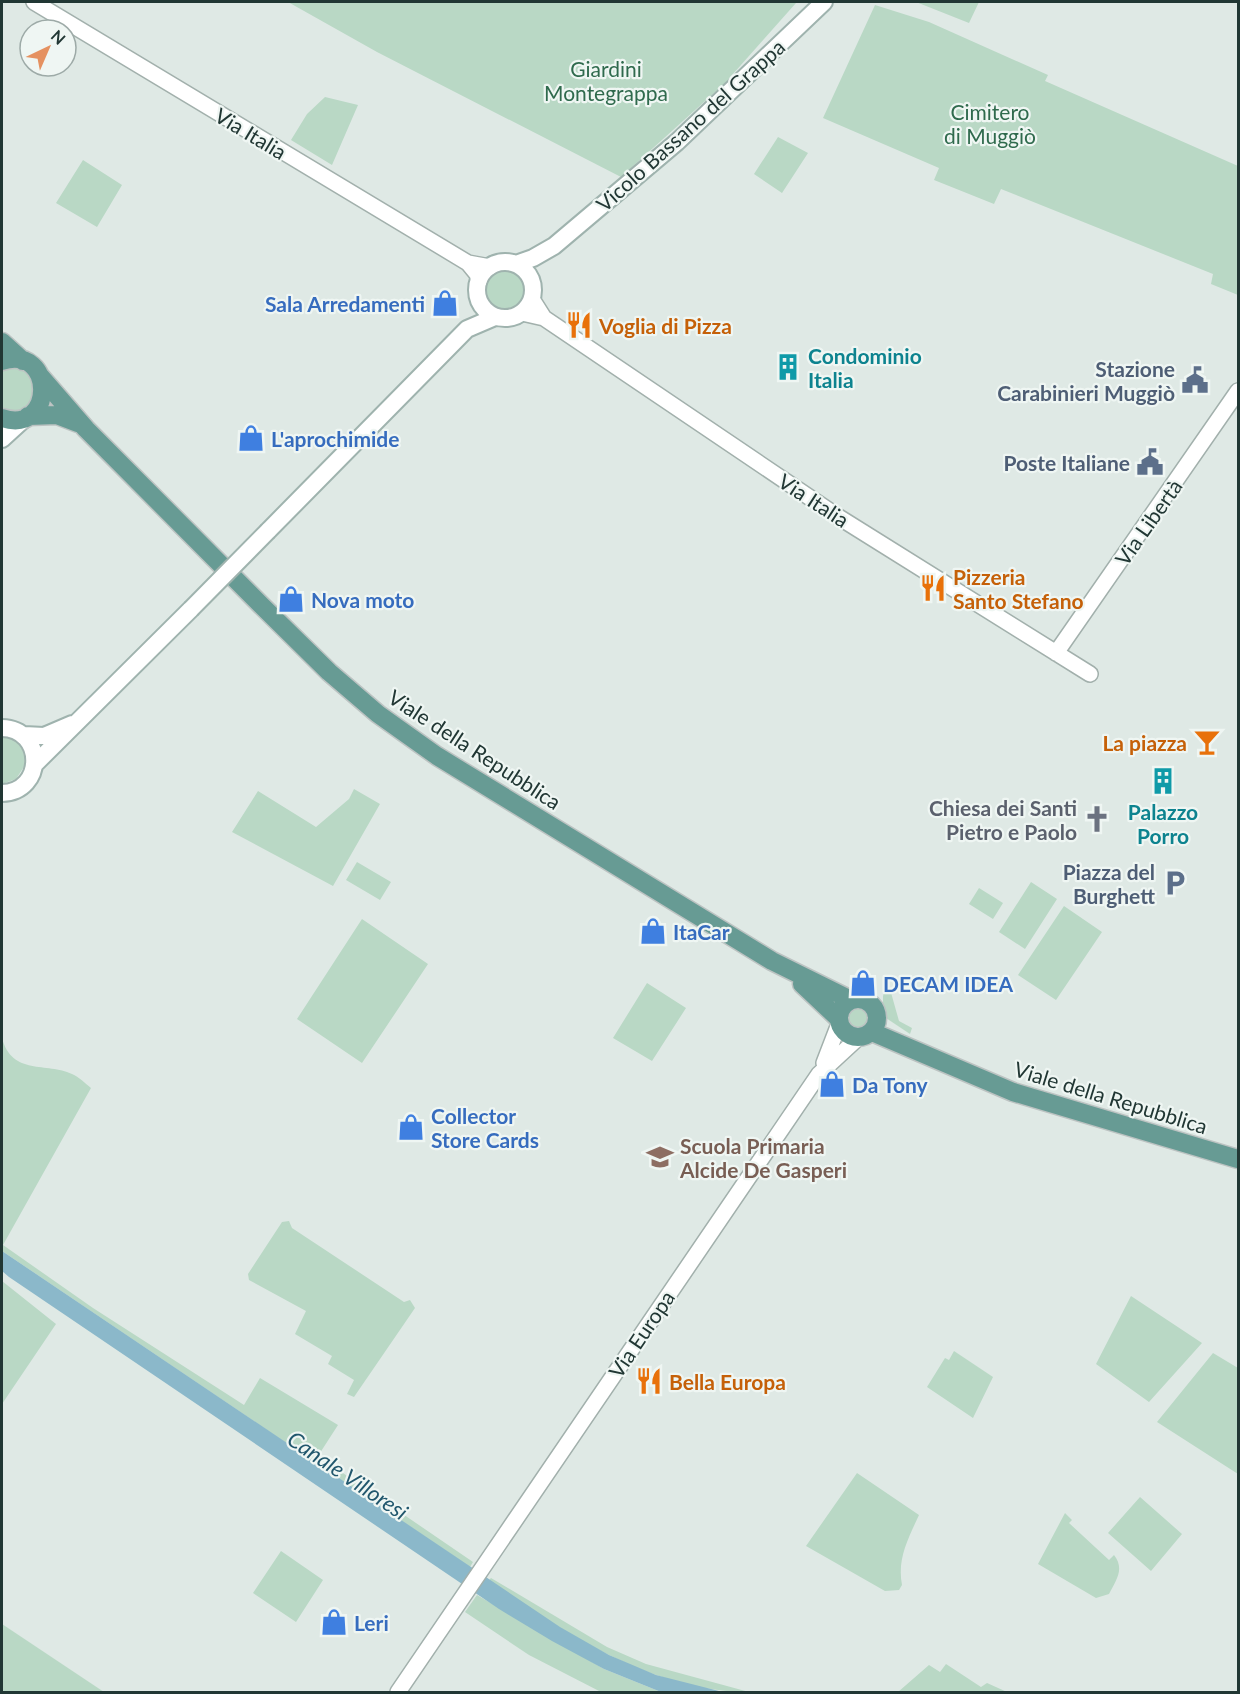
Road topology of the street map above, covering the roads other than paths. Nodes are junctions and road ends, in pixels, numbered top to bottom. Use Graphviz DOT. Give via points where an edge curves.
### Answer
graph roads {
  1 [pos="34,2"];
  2 [pos="824,2"];
  3 [pos="555,246"];
  4 [pos="468,263"];
  5 [pos="516,264"];
  6 [pos="490,267"];
  7 [pos="479,282"];
  8 [pos="532,291"];
  9 [pos="479,300"];
  10 [pos="522,313"];
  11 [pos="495,317"];
  12 [pos="544,318"];
  13 [pos="467,329"];
  14 [pos="2,342"];
  15 [pos="23,361"];
  16 [pos="2,362"];
  17 [pos="40,376"];
  18 [pos="1239,391"];
  19 [pos="26,417"];
  20 [pos="2,418"];
  21 [pos="86,429"];
  22 [pos="2,440"];
  23 [pos="1056,653"];
  24 [pos="1090,674"];
  25 [pos="92,709"];
  26 [pos="2,728"];
  27 [pos="24,735"];
  28 [pos="35,764"];
  29 [pos="2,793"];
  30 [pos="772,961"];
  31 [pos="852,1000"];
  32 [pos="839,1021"];
  33 [pos="869,1029"];
  34 [pos="819,1074"];
  35 [pos="1239,1158"];
  36 [pos="398,1692"];
  1 -- 4 [label="street, Via Italia"];
  2 -- 3 [label="main road, Vicolo Bassano del Grappa" via="685,135"];
  3 -- 5 [label="main road, Vicolo Bassano del Grappa"];
  3 -- 8 [label="main road, Vicolo Bassano del Grappa"];
  4 -- 6 [label="street, Via Italia"];
  4 -- 7 [label="street, Via Italia"];
  5 -- 6 [label="main road, Via Italia" via="502,262"];
  5 -- 8 [label="main road, Via Italia" via="524,270"];
  6 -- 7 [label="main road"];
  7 -- 9 [label="main road"];
  8 -- 10 [label="main road"];
  8 -- 12 [label="street, Via Italia"];
  9 -- 11 [label="main road"];
  9 -- 13 [label="main road"];
  10 -- 11 [label="main road, Via Italia" via="509,318"];
  10 -- 12 [label="street, Via Italia"];
  11 -- 13 [label="main road, Via Italia"];
  12 -- 23 [label="street, Via Italia" via="837,516"];
  13 -- 25 [label="main road, bridge"];
  14 -- 15 [label="main road"];
  15 -- 16 [label="main road"];
  15 -- 17 [label="main road, Viale della Repubblica"];
  17 -- 19 [label="main road" via="42,399"];
  17 -- 21 [label="main road, Viale della Repubblica"];
  18 -- 23 [label="street, Via Libertà"];
  19 -- 20 [label="main road, Viale della Repubblica"];
  19 -- 21 [label="main road, Viale della Repubblica" via="61,416"];
  19 -- 22 [label="main road"];
  21 -- 30 [label="main road, Viale della Repubblica" via="329,672 378,714 438,756"];
  23 -- 24 [label="street, Via Italia"];
  25 -- 27 [label="main road" via="57,732"];
  25 -- 28 [label="main road"];
  26 -- 27 [label="main road"];
  27 -- 28 [label="main road" via="32,746"];
  28 -- 29 [label="main road" via="24,786"];
  30 -- 31 [label="main road, Viale della Repubblica"];
  30 -- 32 [label="main road, Viale della Repubblica"];
  31 -- 32 [label="main road" via="842,1007"];
  31 -- 33 [label="main road" via="868,1001 876,1011"];
  32 -- 33 [label="main road" via="846,1034"];
  32 -- 34 [label="street, Via Europa"];
  33 -- 34 [label="street, Via Europa"];
  33 -- 35 [label="main road, Viale della Repubblica" via="1013,1092"];
  34 -- 36 [label="street, Via Europa"];
}
